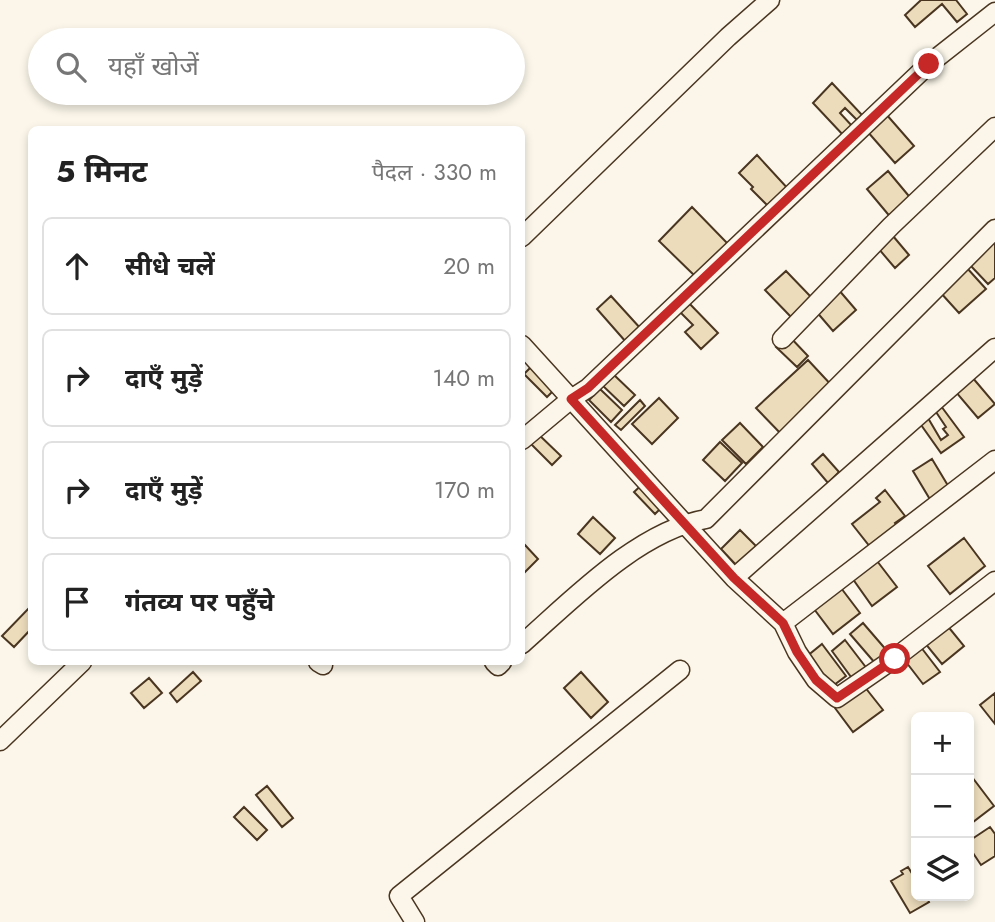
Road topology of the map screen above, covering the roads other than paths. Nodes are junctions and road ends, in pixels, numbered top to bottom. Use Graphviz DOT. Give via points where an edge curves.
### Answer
graph roads {
  1 [pos="770,0"];
  2 [pos="995,12"];
  3 [pos="995,127"];
  4 [pos="995,229"];
  5 [pos="525,234"];
  6 [pos="782,339"];
  7 [pos="525,348"];
  8 [pos="995,348"];
  9 [pos="571,399"];
  10 [pos="525,437"];
  11 [pos="995,460"];
  12 [pos="685,523"];
  13 [pos="734,578"];
  14 [pos="995,580"];
  15 [pos="783,623"];
  16 [pos="525,641"];
  17 [pos="79,665"];
  18 [pos="680,670"];
  19 [pos="0,741"];
  20 [pos="415,922"];
  1 -- 5 [label="street"];
  2 -- 9 [label="street" via="929,64 588,388"];
  3 -- 6 [label="street"];
  4 -- 12 [label="street" via="706,519"];
  7 -- 9 [label="street"];
  8 -- 13 [label="street"];
  9 -- 10 [label="street"];
  9 -- 12 [label="street"];
  11 -- 15 [label="street"];
  12 -- 13 [label="street"];
  12 -- 16 [label="street" via="614,563"];
  13 -- 15 [label="street"];
  14 -- 15 [label="street" via="837,698 816,680"];
  17 -- 19 [label="street"];
  18 -- 20 [label="street" via="398,897"];
}
